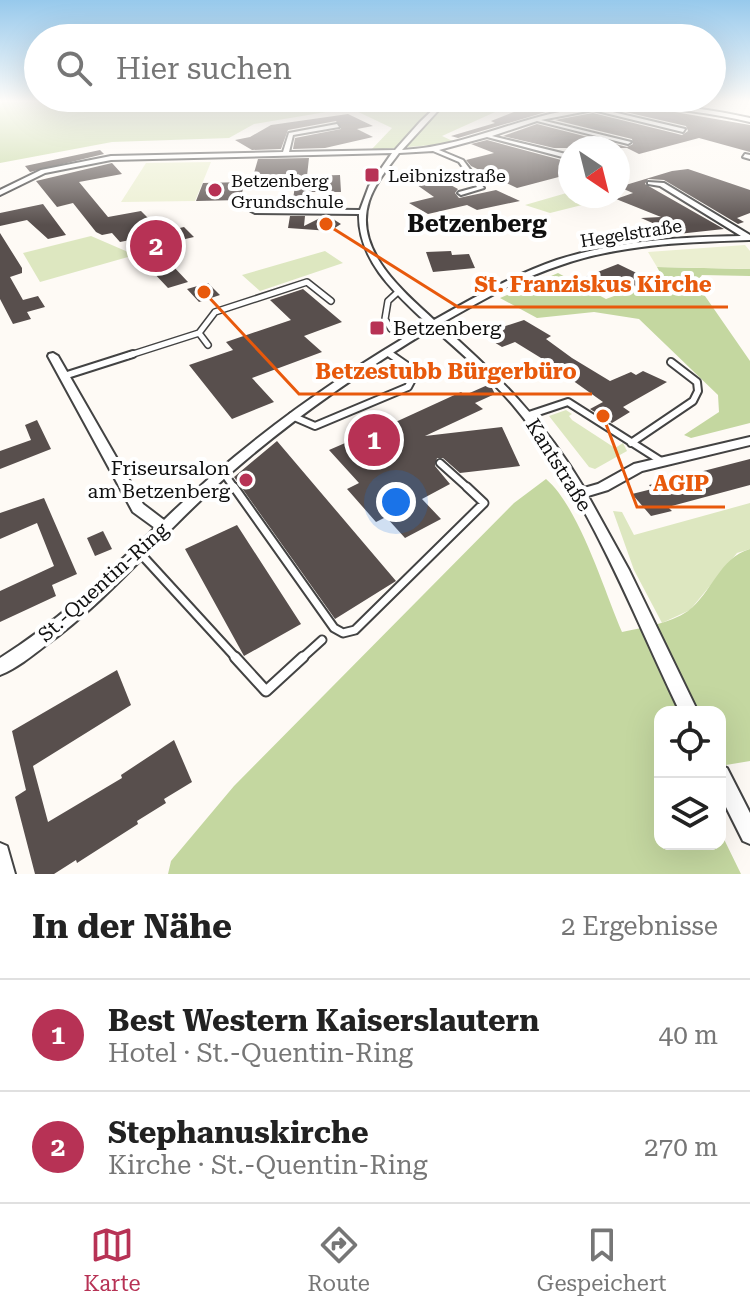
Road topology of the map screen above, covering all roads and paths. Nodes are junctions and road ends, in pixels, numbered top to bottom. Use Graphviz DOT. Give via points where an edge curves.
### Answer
graph roads {
  1 [pos="288,143"];
  2 [pos="408,143"];
  3 [pos="466,143"];
  4 [pos="513,143"];
  5 [pos="435,150"];
  6 [pos="399,153"];
  7 [pos="558,154"];
  8 [pos="285,155"];
  9 [pos="650,183"];
  10 [pos="0,193"];
  11 [pos="461,193"];
  12 [pos="255,211"];
  13 [pos="363,212"];
  14 [pos="750,238"];
  15 [pos="399,291"];
  16 [pos="331,301"];
  17 [pos="435,323"];
  18 [pos="199,333"];
  19 [pos="406,339"];
  20 [pos="208,345"];
  21 [pos="387,352"];
  22 [pos="53,356"];
  23 [pos="671,362"];
  24 [pos="64,376"];
  25 [pos="529,415"];
  26 [pos="292,416"];
  27 [pos="750,441"];
  28 [pos="631,443"];
  29 [pos="661,461"];
  30 [pos="440,463"];
  31 [pos="223,472"];
  32 [pos="580,494"];
  33 [pos="164,527"];
  34 [pos="139,552"];
  35 [pos="322,640"];
  36 [pos="0,667"];
  37 [pos="686,706"];
  38 [pos="722,778"];
  39 [pos="750,834"];
  40 [pos="0,853"];
  41 [pos="4,874"];
  1 -- 8 [label="street"];
  2 -- 6 [label="street"];
  3 -- 5 [label="street"];
  4 -- 7 [label="street"];
  5 -- 6 [label="street"];
  5 -- 11 [label="street" via="461,161 481,188"];
  6 -- 8 [label="street"];
  6 -- 13 [label="street" via="371,191"];
  8 -- 10 [label="street" via="97,160 43,171"];
  9 -- 14 [label="street" via="662,184"];
  12 -- 13 [label="street"];
  13 -- 15 [label="street, Kantstraße" via="367,246"];
  14 -- 17 [label="street, Hegelstraße" via="655,243 580,257 506,284"];
  15 -- 17 [label="street, Kantstraße"];
  15 -- 19 [label="lane" via="388,301 385,319"];
  16 -- 18 [label="lane" via="307,282 215,312"];
  17 -- 19 [label="street, St.-Quentin-Ring"];
  17 -- 25 [label="street, Kantstraße"];
  18 -- 20 [label="lane"];
  18 -- 24 [label="lane"];
  19 -- 21 [label="street, St.-Quentin-Ring"];
  21 -- 26 [label="street, St.-Quentin-Ring"];
  21 -- 26 [label="lane" via="416,372 408,387 315,426"];
  22 -- 24 [label="street"];
  23 -- 28 [label="lane" via="697,382 698,391 693,401"];
  24 -- 33 [label="street" via="138,508"];
  25 -- 28 [label="lane" via="568,402"];
  25 -- 32 [label="street, Kantstraße"];
  26 -- 31 [label="street, St.-Quentin-Ring"];
  27 -- 29 [label="street"];
  28 -- 29 [label="lane"];
  29 -- 32 [label="street"];
  30 -- 31 [label="lane" via="484,503 355,630 343,633 334,628"];
  31 -- 33 [label="street, St.-Quentin-Ring"];
  32 -- 37 [label="street, Kantstraße"];
  33 -- 34 [label="street, St.-Quentin-Ring"];
  34 -- 35 [label="lane" via="266,691"];
  34 -- 36 [label="street, St.-Quentin-Ring" via="53,631"];
  38 -- 39 [label="street"];
  40 -- 41 [label="street"];
}
